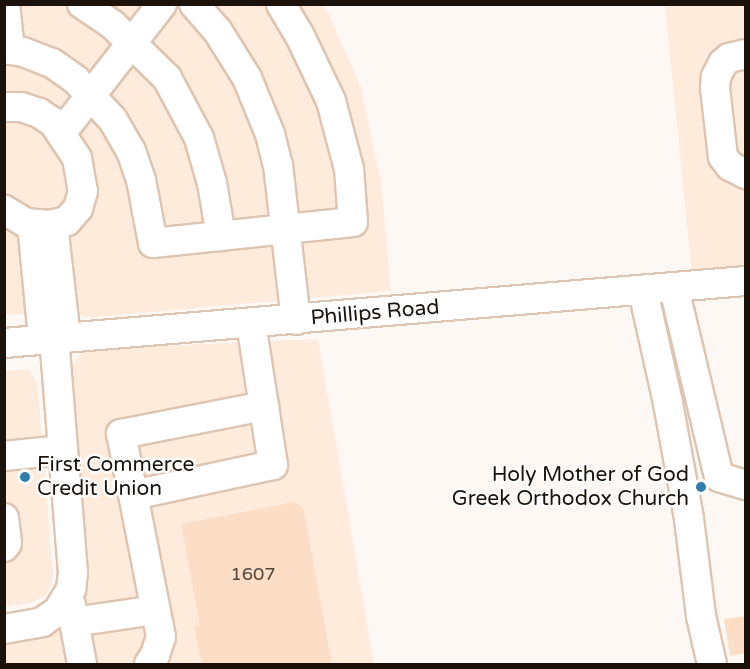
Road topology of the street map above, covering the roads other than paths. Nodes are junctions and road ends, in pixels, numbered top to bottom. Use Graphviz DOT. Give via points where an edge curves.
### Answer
graph roads {
  1 [pos="5,4"];
  2 [pos="82,4"];
  3 [pos="162,4"];
  4 [pos="194,4"];
  5 [pos="281,4"];
  6 [pos="132,42"];
  7 [pos="8,50"];
  8 [pos="746,54"];
  9 [pos="91,95"];
  10 [pos="4,107"];
  11 [pos="62,132"];
  12 [pos="746,174"];
  13 [pos="4,210"];
  14 [pos="43,224"];
  15 [pos="286,229"];
  16 [pos="221,236"];
  17 [pos="746,281"];
  18 [pos="674,288"];
  19 [pos="643,291"];
  20 [pos="296,320"];
  21 [pos="251,323"];
  22 [pos="54,339"];
  23 [pos="4,343"];
  24 [pos="264,406"];
  25 [pos="63,450"];
  26 [pos="4,456"];
  27 [pos="746,485"];
  28 [pos="133,495"];
  29 [pos="4,518"];
  30 [pos="4,547"];
  31 [pos="68,594"];
  32 [pos="155,610"];
  33 [pos="74,622"];
  34 [pos="4,628"];
  35 [pos="82,664"];
  36 [pos="149,664"];
  37 [pos="712,664"];
  1 -- 7 [label="street"];
  2 -- 6 [label="street"];
  3 -- 6 [label="street"];
  4 -- 15 [label="street" via="217,30 256,98 278,165"];
  5 -- 15 [label="street" via="332,101 349,169 353,222"];
  6 -- 9 [label="street"];
  6 -- 16 [label="street" via="167,78 199,138"];
  7 -- 9 [label="street" via="52,63"];
  8 -- 12 [label="street" via="729,58 716,77 723,157 730,166"];
  9 -- 11 [label="street"];
  9 -- 16 [label="street" via="119,128 131,151 153,243"];
  10 -- 11 [label="street" via="39,112"];
  11 -- 14 [label="street" via="77,158 82,191 78,208 67,221"];
  13 -- 14 [label="street"];
  14 -- 22 [label="street"];
  15 -- 16 [label="street"];
  15 -- 20 [label="street"];
  17 -- 18 [label="street, Phillips Road"];
  18 -- 19 [label="street, Phillips Road"];
  18 -- 27 [label="street" via="719,477"];
  19 -- 20 [label="street, Phillips Road"];
  19 -- 37 [label="street" via="669,403 701,616"];
  20 -- 21 [label="street, Phillips Road"];
  21 -- 22 [label="street, Phillips Road"];
  21 -- 24 [label="street"];
  22 -- 23 [label="street, Phillips Road"];
  22 -- 25 [label="street"];
  24 -- 28 [label="street" via="273,465"];
  24 -- 28 [label="street" via="121,434"];
  25 -- 26 [label="street"];
  25 -- 31 [label="street" via="73,573"];
  28 -- 32 [label="street"];
  29 -- 30 [label="street"];
  31 -- 33 [label="street"];
  31 -- 34 [label="street" via="58,611 42,622"];
  32 -- 33 [label="street"];
  32 -- 36 [label="street" via="161,637"];
  33 -- 35 [label="street"];
}
